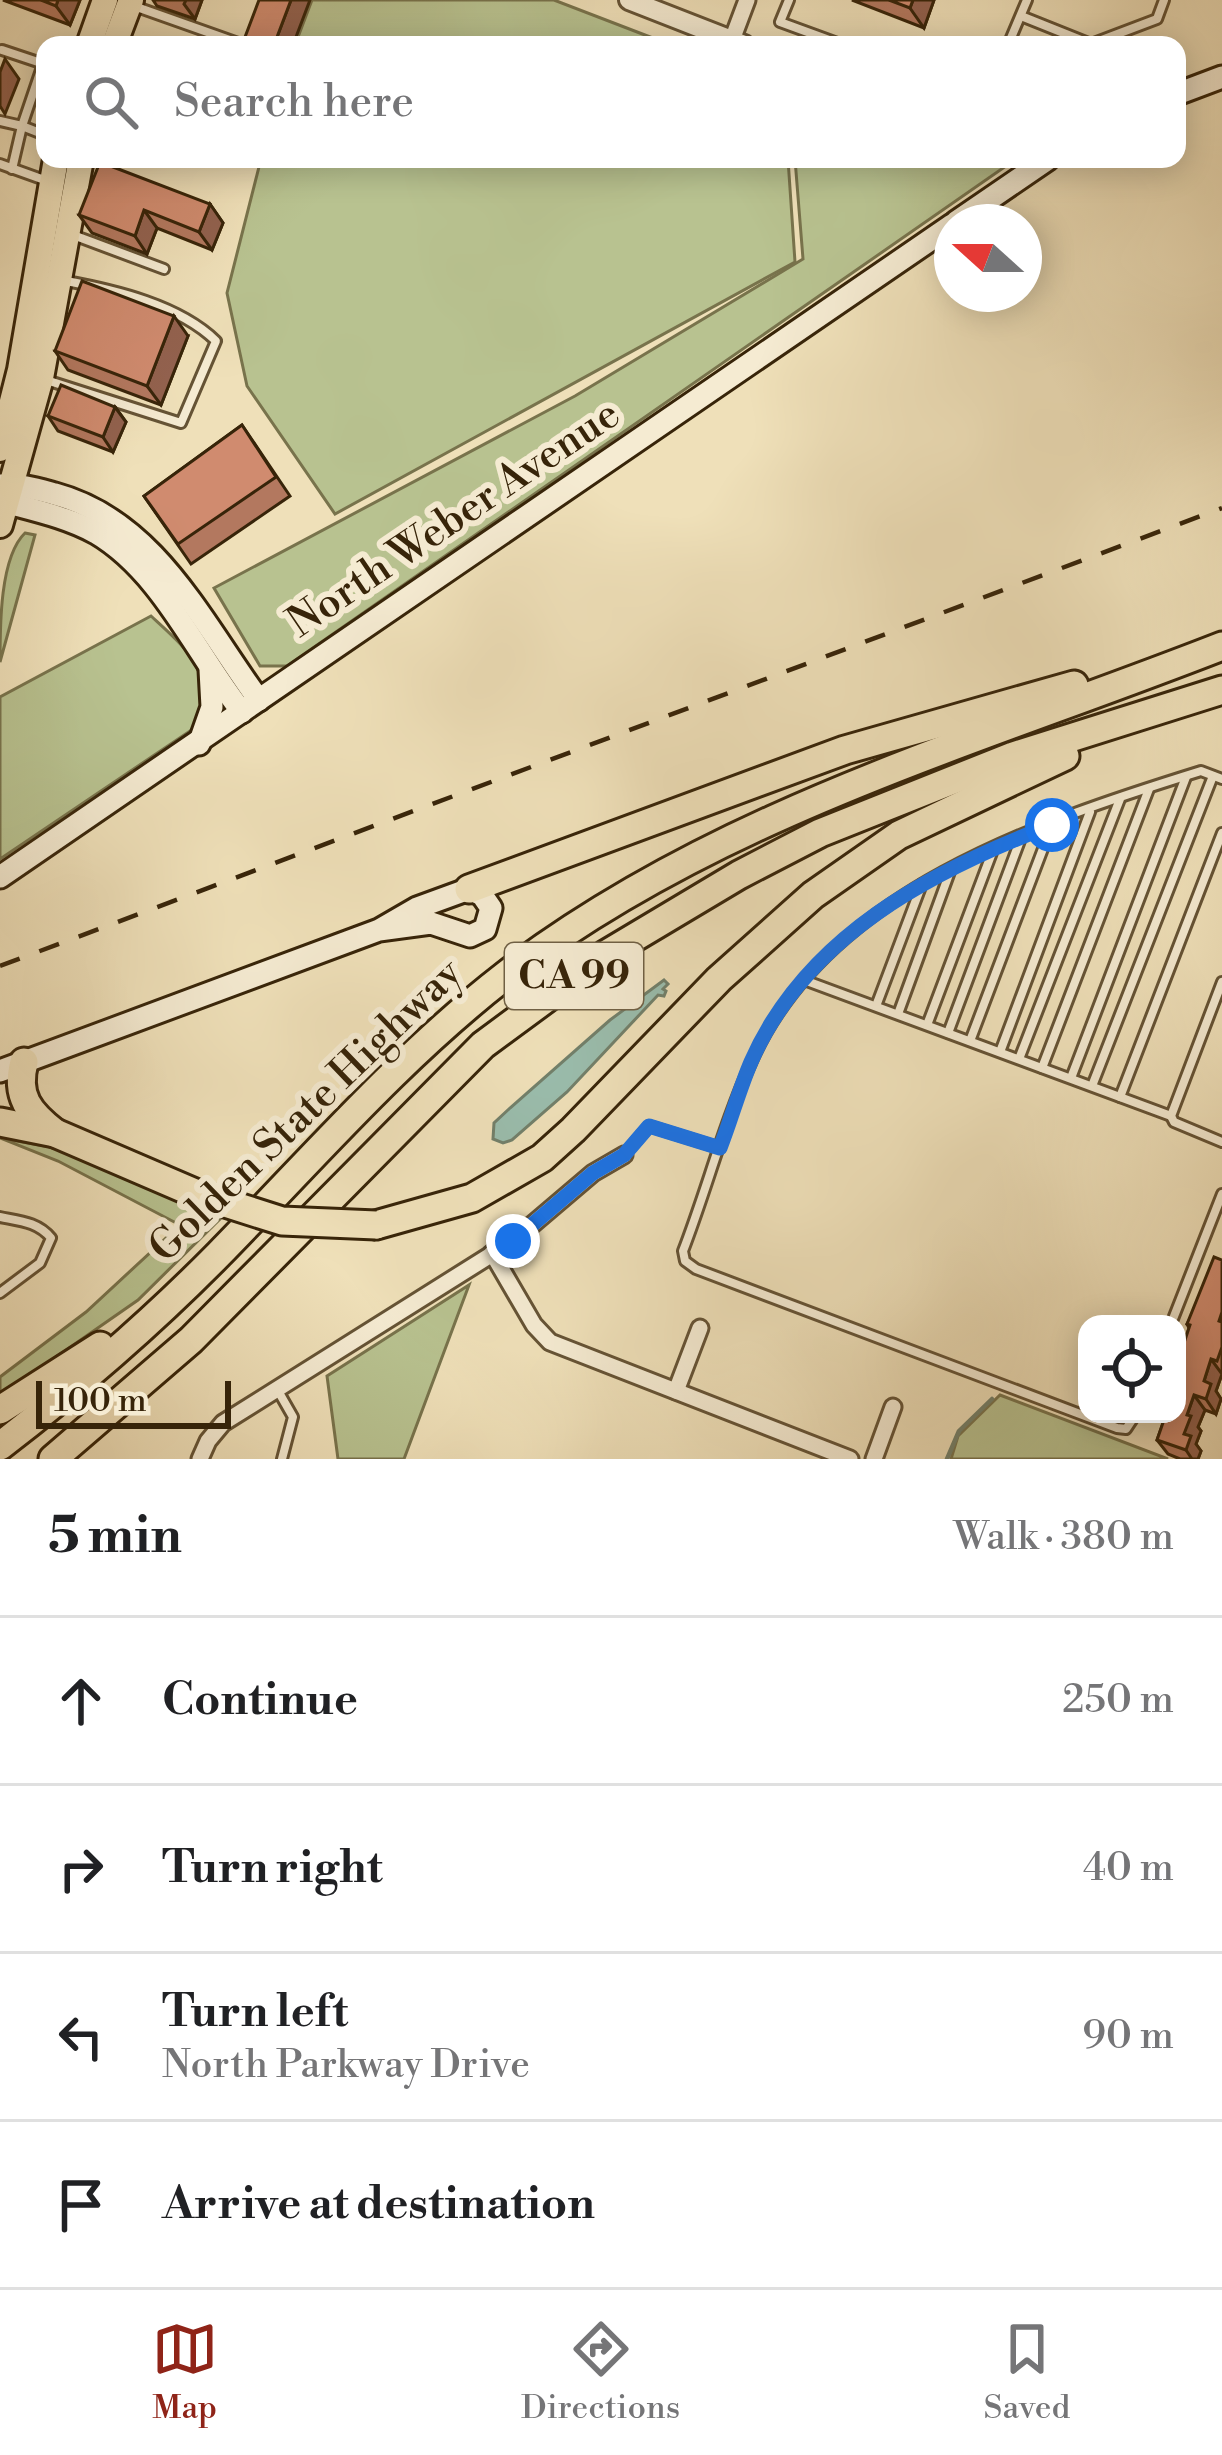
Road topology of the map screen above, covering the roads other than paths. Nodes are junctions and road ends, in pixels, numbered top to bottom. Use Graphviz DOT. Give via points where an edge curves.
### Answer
graph roads {
  1 [pos="629,0"];
  2 [pos="747,0"];
  3 [pos="789,0"];
  4 [pos="1027,0"];
  5 [pos="1164,0"];
  6 [pos="122,1"];
  7 [pos="1021,16"];
  8 [pos="252,30"];
  9 [pos="96,36"];
  10 [pos="116,36"];
  11 [pos="220,36"];
  12 [pos="249,36"];
  13 [pos="720,36"];
  14 [pos="739,36"];
  15 [pos="809,36"];
  16 [pos="1012,36"];
  17 [pos="1071,36"];
  18 [pos="1113,36"];
  19 [pos="2,50"];
  20 [pos="36,61"];
  21 [pos="1222,77"];
  22 [pos="36,87"];
  23 [pos="1186,91"];
  24 [pos="0,121"];
  25 [pos="22,126"];
  26 [pos="36,131"];
  27 [pos="0,164"];
  28 [pos="36,168"];
  29 [pos="54,168"];
  30 [pos="54,168"];
  31 [pos="79,168"];
  32 [pos="1030,168"];
  33 [pos="12,169"];
  34 [pos="980,204"];
  35 [pos="66,232"];
  36 [pos="934,237"];
  37 [pos="164,269"];
  38 [pos="58,280"];
  39 [pos="41,378"];
  40 [pos="0,449"];
  41 [pos="4,498"];
  42 [pos="1222,646"];
  43 [pos="1189,659"];
  44 [pos="208,663"];
  45 [pos="1222,690"];
  46 [pos="251,706"];
  47 [pos="1172,709"];
  48 [pos="199,743"];
  49 [pos="1186,776"];
  50 [pos="1217,778"];
  51 [pos="1149,788"];
  52 [pos="1120,799"];
  53 [pos="1090,811"];
  54 [pos="1052,825"];
  55 [pos="1222,833"];
  56 [pos="1022,837"];
  57 [pos="993,850"];
  58 [pos="952,868"];
  59 [pos="0,877"];
  60 [pos="922,883"];
  61 [pos="469,889"];
  62 [pos="379,930"];
  63 [pos="804,980"];
  64 [pos="1222,982"];
  65 [pos="876,1006"];
  66 [pos="898,1015"];
  67 [pos="927,1025"];
  68 [pos="948,1033"];
  69 [pos="970,1041"];
  70 [pos="1000,1052"];
  71 [pos="1019,1059"];
  72 [pos="12,1066"];
  73 [pos="1042,1068"];
  74 [pos="1071,1078"];
  75 [pos="1092,1086"];
  76 [pos="1120,1096"];
  77 [pos="1171,1115"];
  78 [pos="0,1122"];
  79 [pos="55,1133"];
  80 [pos="1222,1142"];
  81 [pos="720,1148"];
  82 [pos="624,1155"];
  83 [pos="1222,1194"];
  84 [pos="0,1217"];
  85 [pos="492,1253"];
  86 [pos="0,1293"];
  87 [pos="1175,1315"];
  88 [pos="700,1328"];
  89 [pos="137,1332"];
  90 [pos="277,1388"];
  91 [pos="676,1391"];
  92 [pos="893,1407"];
  93 [pos="0,1410"];
  94 [pos="1078,1413"];
  95 [pos="1104,1423"];
  96 [pos="1130,1423"];
  97 [pos="0,1446"];
  98 [pos="53,1459"];
  99 [pos="200,1459"];
  100 [pos="282,1459"];
  101 [pos="850,1459"];
  102 [pos="874,1459"];
  1 -- 13 [label="street"];
  2 -- 14 [label="street"];
  3 -- 15 [label="lane" via="780,22"];
  4 -- 7 [label="lane"];
  5 -- 18 [label="lane" via="1157,20"];
  6 -- 9 [label="main road"];
  6 -- 10 [label="main road"];
  6 -- 11 [label="lane"];
  7 -- 16 [label="lane"];
  7 -- 17 [label="lane"];
  8 -- 12 [label="lane"];
  19 -- 20 [label="lane"];
  21 -- 23 [label="main road"];
  22 -- 25 [label="lane"];
  24 -- 25 [label="lane"];
  25 -- 26 [label="lane"];
  25 -- 33 [label="lane"];
  27 -- 33 [label="lane"];
  28 -- 33 [label="lane"];
  29 -- 35 [label="main road"];
  30 -- 40 [label="main road"];
  31 -- 35 [label="main road"];
  32 -- 34 [label="main road, North Weber Avenue"];
  35 -- 37 [label="lane"];
  35 -- 38 [label="main road"];
  36 -- 46 [label="main road, North Weber Avenue"];
  38 -- 39 [label="main road"];
  38 -- 39 [label="lane" via="196,322 216,341 181,423"];
  39 -- 41 [label="main road"];
  41 -- 44 [label="main road" via="83,527 125,555"];
  41 -- 46 [label="main road" via="91,506 133,532"];
  42 -- 43 [label="highway, Golden State Highway / CA 99"];
  43 -- 61 [label="highway" via="845,750"];
  43 -- 89 [label="highway, Golden State Highway / CA 99" via="792,808 572,928 441,1028"];
  44 -- 46 [label="main road"];
  44 -- 48 [label="main road" via="212,707"];
  45 -- 47 [label="highway, Golden State Highway / CA 99"];
  46 -- 48 [label="main road, North Weber Avenue"];
  47 -- 79 [label="highway, bridge" via="884,845 734,965 542,1158 472,1198 376,1225 281,1221"];
  47 -- 98 [label="highway, Golden State Highway / CA 99" via="1013,756 820,833 605,955 483,1046 191,1340"];
  48 -- 59 [label="main road, North Weber Avenue"];
  49 -- 50 [label="lane"];
  49 -- 51 [label="lane"];
  49 -- 74 [label="lane"];
  50 -- 75 [label="lane"];
  51 -- 52 [label="lane"];
  51 -- 73 [label="lane"];
  52 -- 53 [label="lane"];
  52 -- 71 [label="lane"];
  53 -- 54 [label="lane"];
  53 -- 70 [label="lane"];
  54 -- 56 [label="lane"];
  54 -- 69 [label="lane"];
  55 -- 76 [label="lane"];
  56 -- 57 [label="lane"];
  56 -- 68 [label="lane"];
  57 -- 58 [label="lane"];
  57 -- 67 [label="lane"];
  58 -- 60 [label="lane"];
  58 -- 66 [label="lane"];
  60 -- 63 [label="lane" via="866,918"];
  60 -- 65 [label="lane"];
  61 -- 62 [label="main road"];
  61 -- 62 [label="main road" via="491,908 476,935 431,923"];
  62 -- 72 [label="main road"];
  63 -- 65 [label="lane"];
  63 -- 81 [label="lane" via="752,1059"];
  64 -- 77 [label="lane"];
  65 -- 66 [label="lane"];
  66 -- 67 [label="lane"];
  67 -- 68 [label="lane"];
  68 -- 69 [label="lane"];
  69 -- 70 [label="lane"];
  70 -- 71 [label="lane"];
  71 -- 73 [label="lane"];
  72 -- 79 [label="highway" via="22,1100"];
  73 -- 74 [label="lane"];
  74 -- 75 [label="lane"];
  75 -- 76 [label="lane"];
  76 -- 77 [label="lane"];
  77 -- 80 [label="lane"];
  78 -- 79 [label="highway"];
  81 -- 82 [label="lane" via="649,1126"];
  81 -- 94 [label="lane" via="685,1261"];
  82 -- 85 [label="street"];
  83 -- 87 [label="lane"];
  84 -- 86 [label="lane" via="31,1223 51,1238 40,1263"];
  85 -- 90 [label="street"];
  85 -- 91 [label="street" via="550,1342"];
  88 -- 91 [label="street"];
  89 -- 93 [label="highway" via="102,1345"];
  89 -- 97 [label="highway, Golden State Highway / CA 99"];
  90 -- 99 [label="street" via="223,1423"];
  90 -- 100 [label="lane" via="293,1417"];
  91 -- 101 [label="street"];
  92 -- 102 [label="street"];
  95 -- 96 [label="lane"];
}
